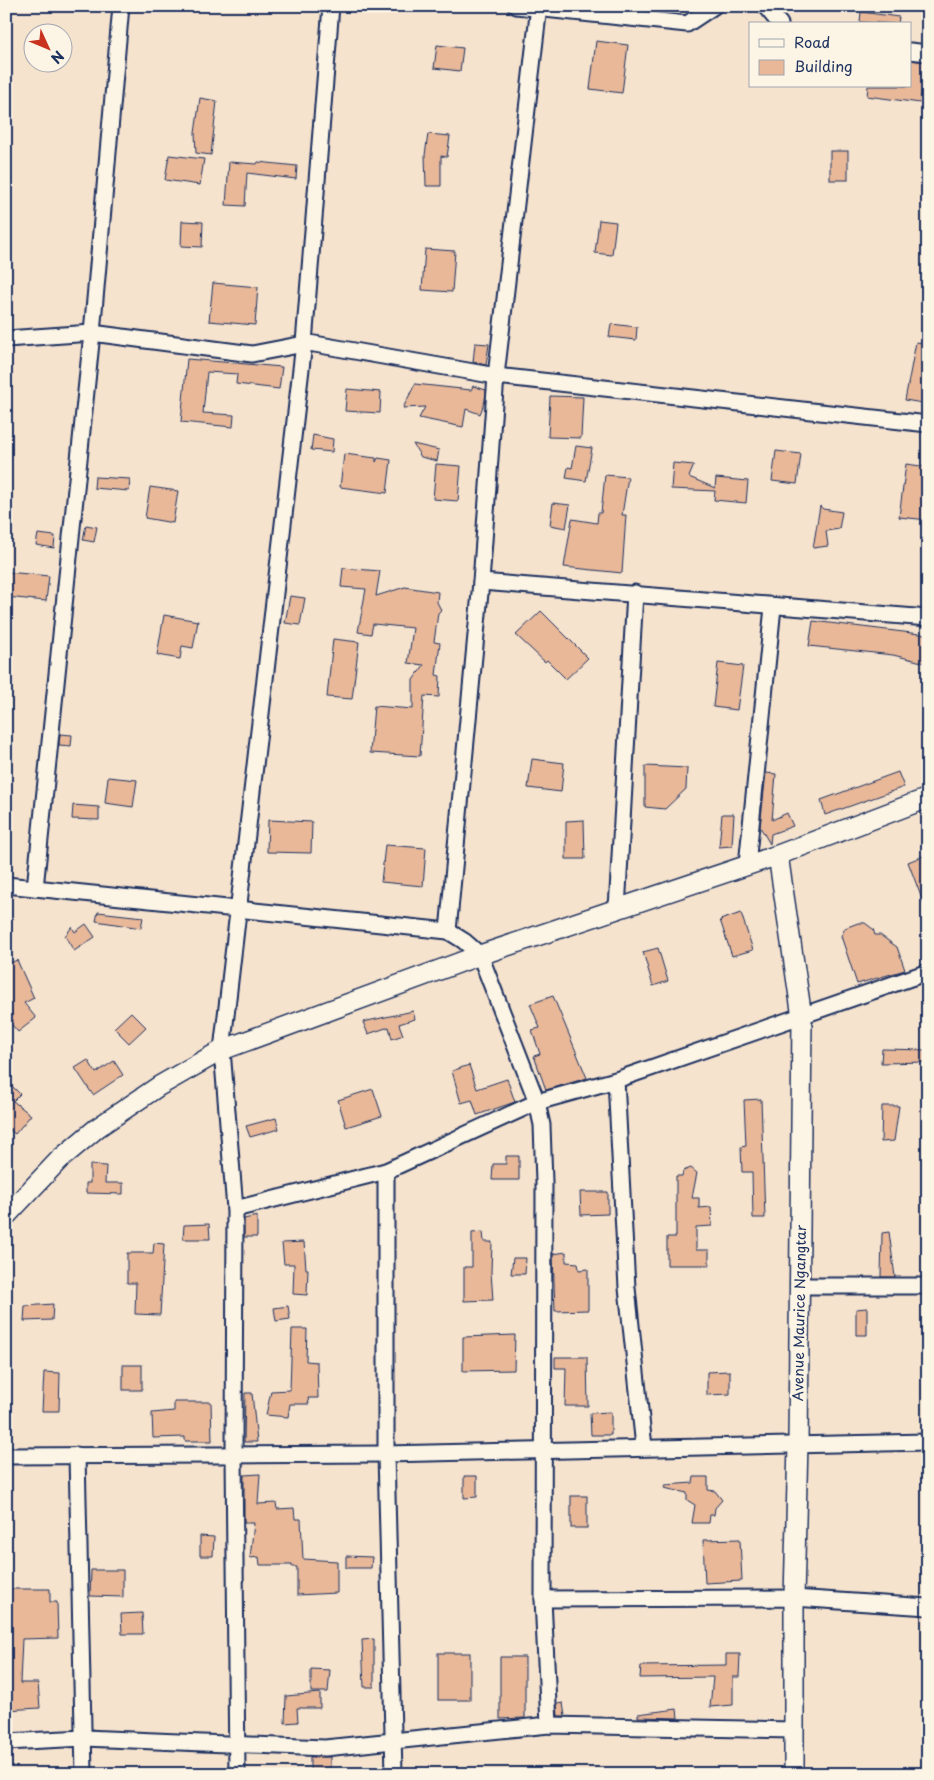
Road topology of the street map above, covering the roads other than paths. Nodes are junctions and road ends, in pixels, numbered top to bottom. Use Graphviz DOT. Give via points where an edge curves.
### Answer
graph roads {
  1 [pos="121,6"];
  2 [pos="331,6"];
  3 [pos="516,6"];
  4 [pos="714,6"];
  5 [pos="765,6"];
  6 [pos="538,7"];
  7 [pos="778,22"];
  8 [pos="912,51"];
  9 [pos="928,53"];
  10 [pos="92,333"];
  11 [pos="6,339"];
  12 [pos="304,343"];
  13 [pos="496,376"];
  14 [pos="928,424"];
  15 [pos="481,582"];
  16 [pos="635,593"];
  17 [pos="773,607"];
  18 [pos="928,618"];
  19 [pos="928,798"];
  20 [pos="778,855"];
  21 [pos="747,865"];
  22 [pos="6,885"];
  23 [pos="35,888"];
  24 [pos="617,909"];
  25 [pos="238,910"];
  26 [pos="448,931"];
  27 [pos="480,955"];
  28 [pos="928,972"];
  29 [pos="802,1017"];
  30 [pos="222,1050"];
  31 [pos="616,1080"];
  32 [pos="537,1102"];
  33 [pos="386,1171"];
  34 [pos="235,1208"];
  35 [pos="6,1216"];
  36 [pos="799,1286"];
  37 [pos="928,1286"];
  38 [pos="928,1442"];
  39 [pos="798,1444"];
  40 [pos="644,1448"];
  41 [pos="544,1450"];
  42 [pos="234,1454"];
  43 [pos="386,1454"];
  44 [pos="76,1455"];
  45 [pos="6,1456"];
  46 [pos="794,1598"];
  47 [pos="543,1599"];
  48 [pos="928,1607"];
  49 [pos="549,1725"];
  50 [pos="793,1730"];
  51 [pos="84,1738"];
  52 [pos="393,1741"];
  53 [pos="6,1742"];
  54 [pos="238,1744"];
  55 [pos="84,1774"];
  56 [pos="237,1774"];
  57 [pos="394,1774"];
  58 [pos="794,1774"];
  1 -- 10 [label="street"];
  2 -- 12 [label="street"];
  3 -- 6 [label="street"];
  4 -- 6 [label="street" via="687,24"];
  5 -- 7 [label="street"];
  6 -- 13 [label="street"];
  8 -- 9 [label="street"];
  10 -- 11 [label="street"];
  10 -- 12 [label="street" via="252,354 274,352"];
  10 -- 23 [label="street"];
  12 -- 13 [label="street"];
  12 -- 25 [label="street"];
  13 -- 14 [label="street"];
  13 -- 15 [label="street"];
  15 -- 16 [label="street"];
  15 -- 26 [label="street"];
  16 -- 17 [label="street"];
  16 -- 24 [label="street"];
  17 -- 18 [label="street"];
  17 -- 21 [label="street"];
  19 -- 20 [label="street"];
  20 -- 21 [label="street"];
  20 -- 29 [label="street, Avenue Maurice Ngangtar"];
  21 -- 24 [label="street"];
  22 -- 23 [label="street"];
  23 -- 25 [label="street"];
  24 -- 27 [label="street"];
  25 -- 26 [label="street"];
  25 -- 30 [label="street"];
  26 -- 27 [label="street"];
  27 -- 30 [label="street"];
  27 -- 32 [label="street"];
  28 -- 29 [label="street"];
  29 -- 31 [label="street"];
  29 -- 36 [label="street, Avenue Maurice Ngangtar"];
  30 -- 34 [label="street"];
  30 -- 35 [label="street" via="159,1086 97,1128 59,1160"];
  31 -- 32 [label="street"];
  31 -- 40 [label="street" via="627,1288"];
  32 -- 33 [label="street"];
  32 -- 41 [label="street" via="542,1125 544,1182"];
  33 -- 34 [label="street"];
  33 -- 43 [label="street"];
  34 -- 42 [label="street"];
  36 -- 37 [label="street"];
  36 -- 39 [label="street, Avenue Maurice Ngangtar"];
  38 -- 39 [label="street"];
  39 -- 40 [label="street"];
  39 -- 46 [label="street, Avenue Maurice Ngangtar"];
  40 -- 41 [label="street"];
  41 -- 43 [label="street"];
  41 -- 47 [label="street"];
  42 -- 43 [label="street"];
  42 -- 44 [label="street"];
  42 -- 54 [label="street"];
  43 -- 52 [label="street"];
  44 -- 45 [label="street"];
  44 -- 51 [label="street"];
  46 -- 47 [label="street"];
  46 -- 48 [label="street"];
  46 -- 50 [label="street, Avenue Maurice Ngangtar"];
  47 -- 49 [label="street"];
  49 -- 50 [label="street"];
  49 -- 52 [label="street"];
  50 -- 58 [label="street, Avenue Maurice Ngangtar"];
  51 -- 53 [label="street"];
  51 -- 54 [label="street"];
  51 -- 55 [label="street"];
  52 -- 54 [label="street" via="325,1748"];
  52 -- 57 [label="street"];
  54 -- 56 [label="street"];
}
